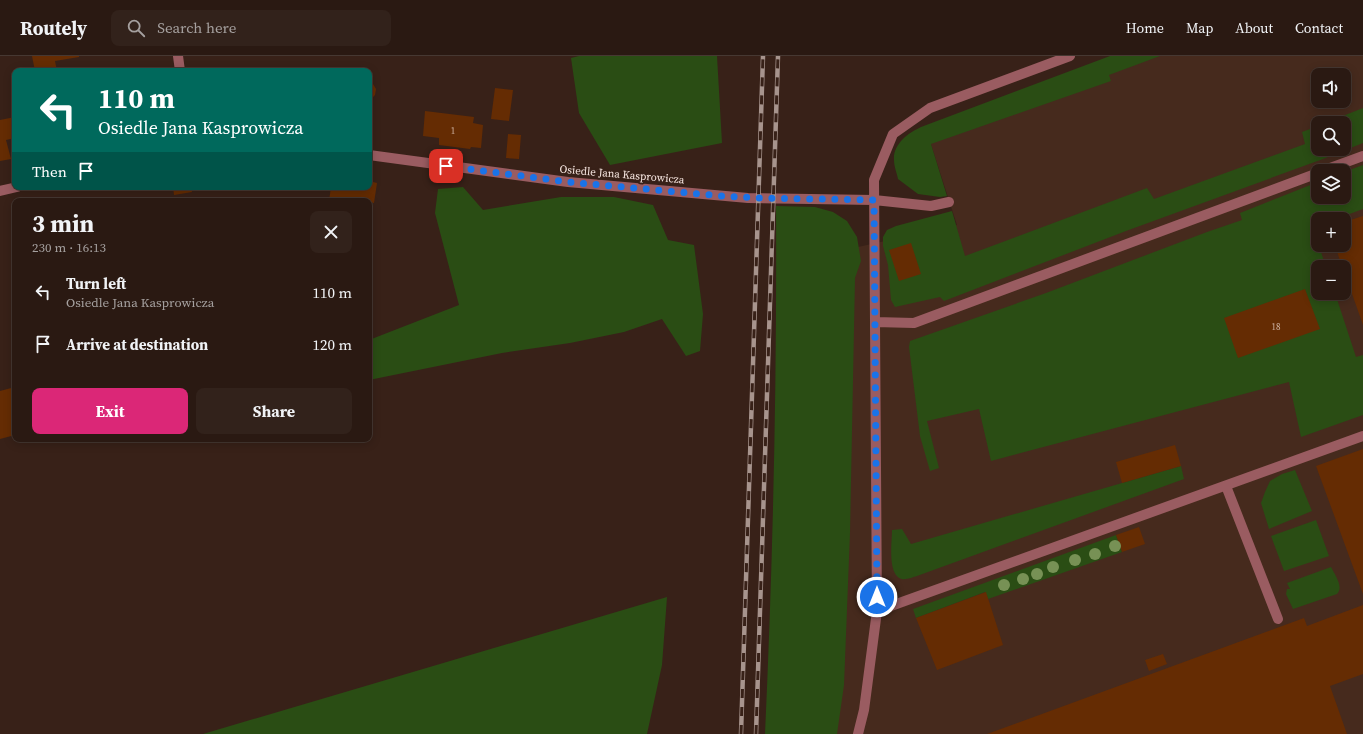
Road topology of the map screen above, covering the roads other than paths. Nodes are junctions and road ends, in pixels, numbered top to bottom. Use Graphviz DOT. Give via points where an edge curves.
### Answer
graph roads {
  1 [pos="178,56"];
  2 [pos="1070,56"];
  3 [pos="180,68"];
  4 [pos="372,155"];
  5 [pos="1363,156"];
  6 [pos="1341,164"];
  7 [pos="1311,176"];
  8 [pos="12,188"];
  9 [pos="0,191"];
  10 [pos="874,200"];
  11 [pos="949,202"];
  12 [pos="876,322"];
  13 [pos="1363,436"];
  14 [pos="1226,486"];
  15 [pos="877,611"];
  16 [pos="1278,619"];
  17 [pos="858,734"];
  1 -- 3 [label="street"];
  2 -- 10 [label="street" via="930,108 893,134 874,180"];
  4 -- 10 [label="street, Osiedle Jana Kasprowicza" via="568,182 678,192 759,198"];
  5 -- 6 [label="street"];
  7 -- 12 [label="street" via="914,323"];
  8 -- 9 [label="street"];
  10 -- 11 [label="street, Osiedle Jana Kasprowicza" via="931,206"];
  10 -- 12 [label="street"];
  12 -- 15 [label="street"];
  13 -- 14 [label="street"];
  14 -- 15 [label="street"];
  14 -- 16 [label="street"];
  15 -- 17 [label="street" via="864,710"];
}
